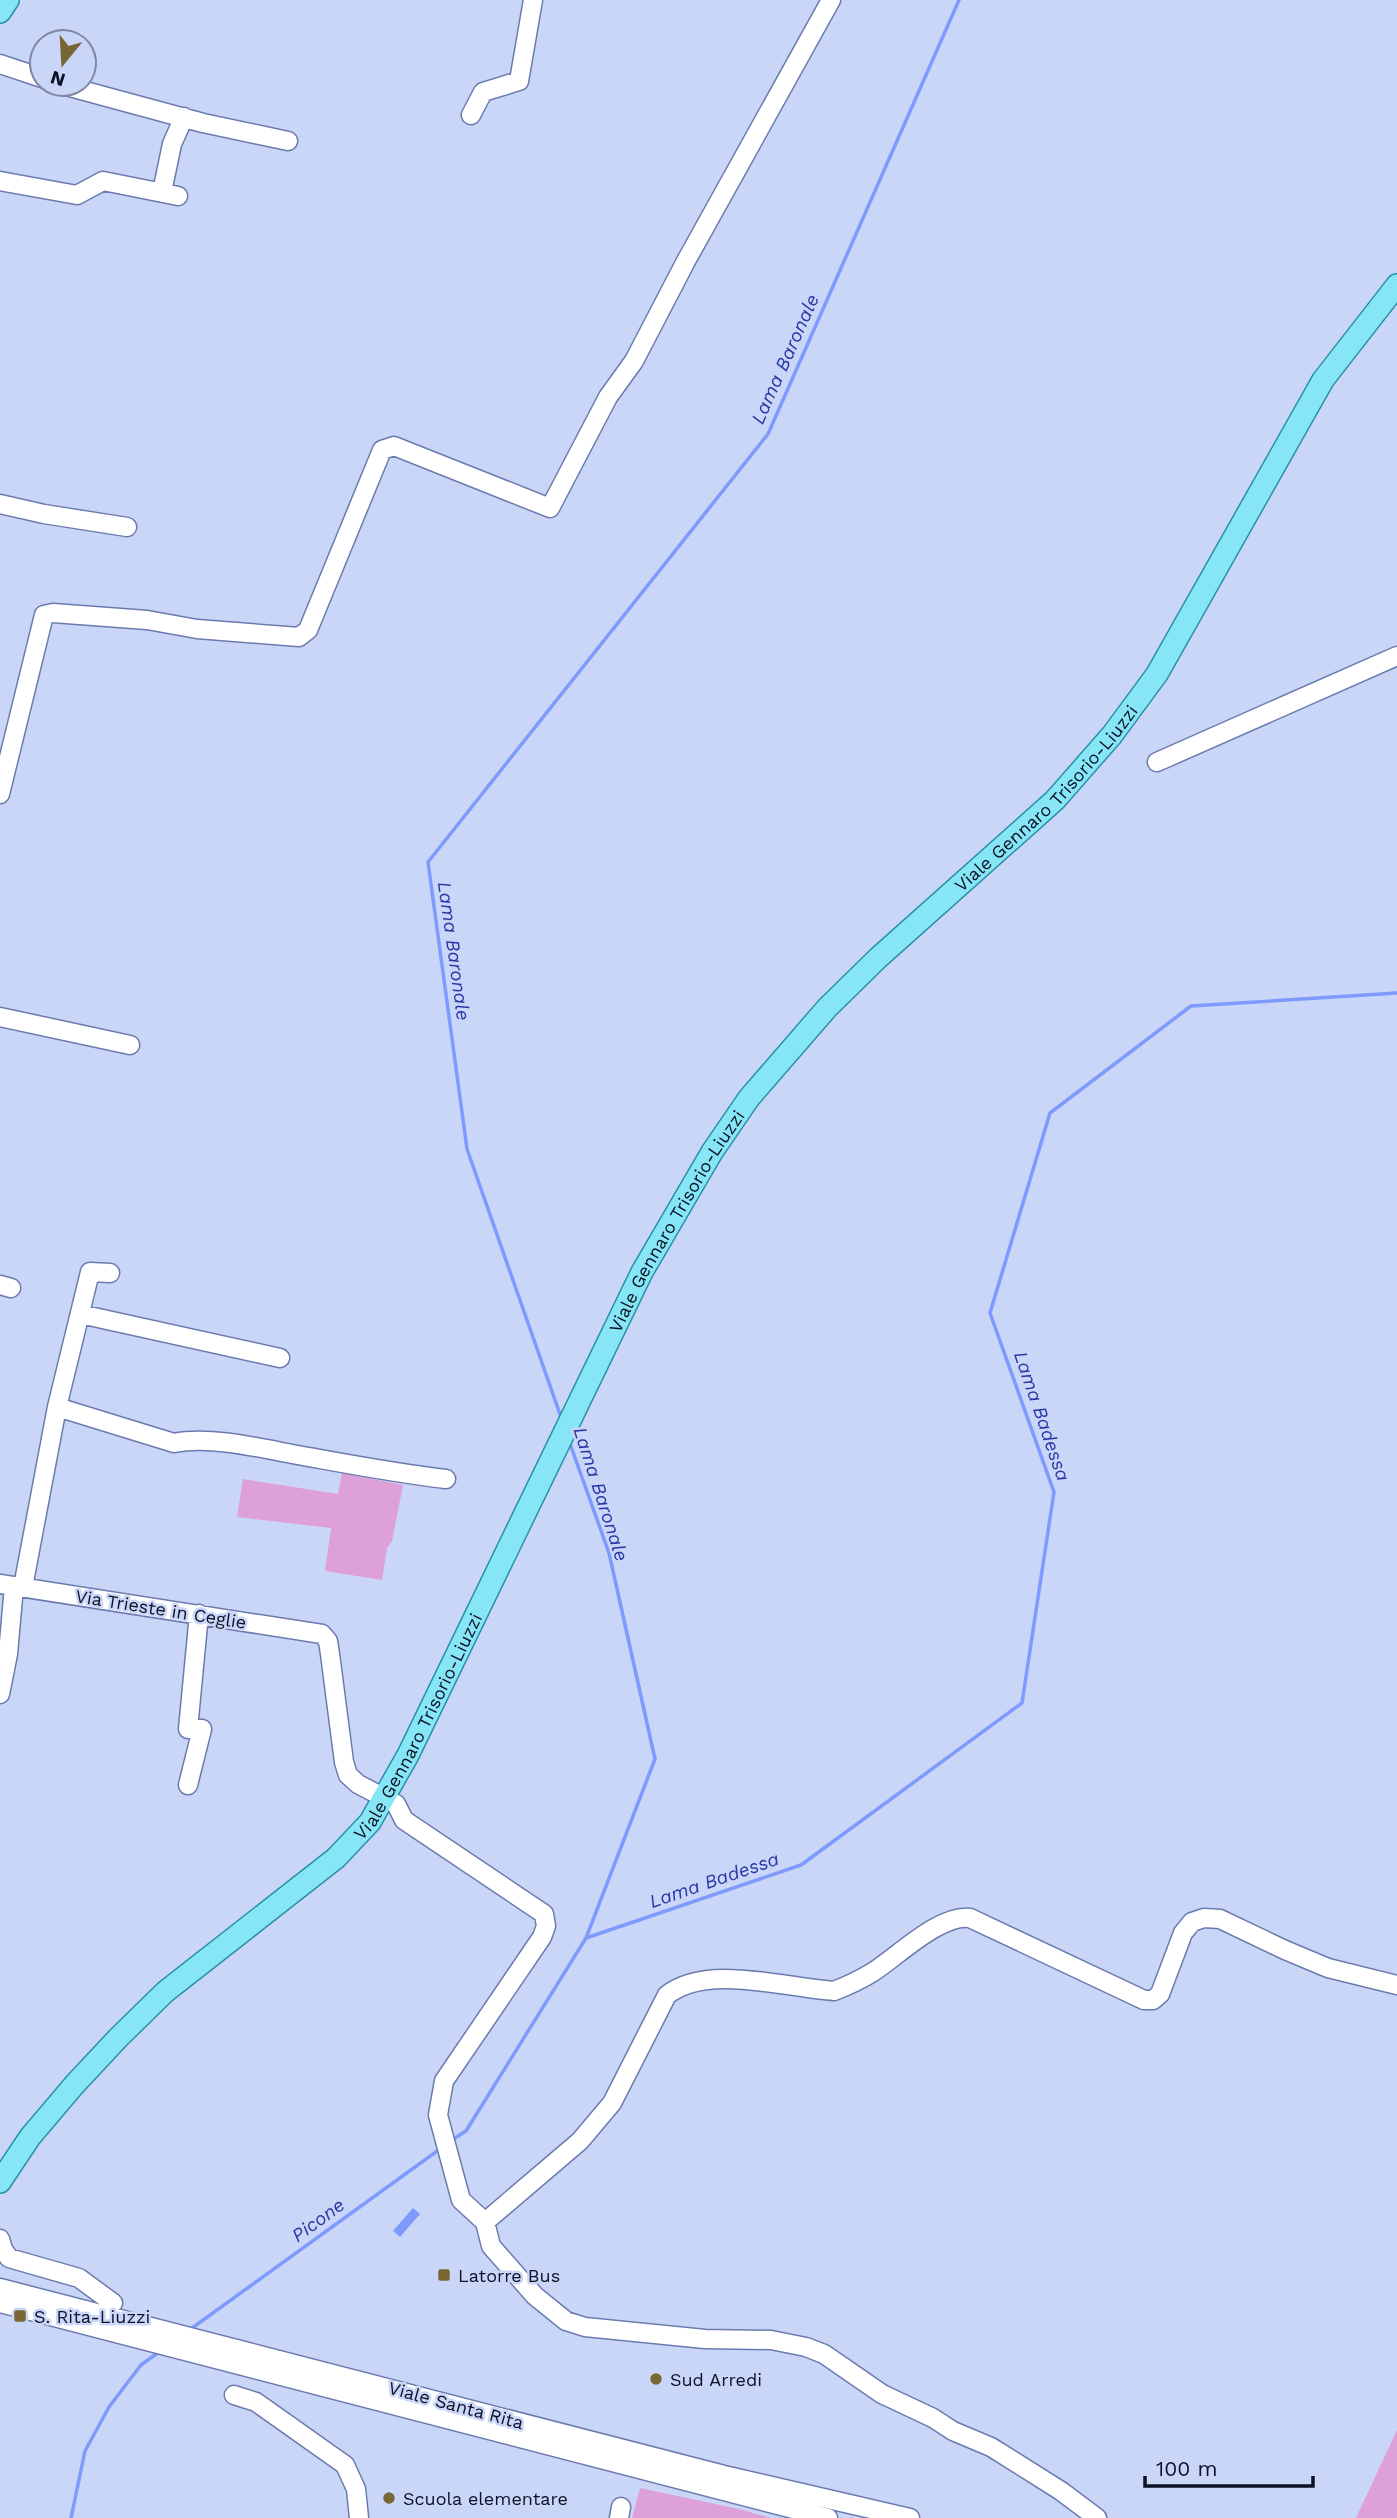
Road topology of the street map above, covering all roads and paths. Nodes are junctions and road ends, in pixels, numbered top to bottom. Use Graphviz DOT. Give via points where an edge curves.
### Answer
graph roads {
  1 [pos="8,0"];
  2 [pos="533,0"];
  3 [pos="831,0"];
  4 [pos="0,12"];
  5 [pos="0,64"];
  6 [pos="28,73"];
  7 [pos="98,94"];
  8 [pos="471,115"];
  9 [pos="184,117"];
  10 [pos="288,141"];
  11 [pos="0,181"];
  12 [pos="1397,285"];
  13 [pos="0,504"];
  14 [pos="127,527"];
  15 [pos="1397,656"];
  16 [pos="1157,762"];
  17 [pos="0,794"];
  18 [pos="0,1017"];
  19 [pos="130,1045"];
  20 [pos="110,1273"];
  21 [pos="80,1314"];
  22 [pos="280,1358"];
  23 [pos="57,1407"];
  24 [pos="446,1479"];
  25 [pos="12,1586"];
  26 [pos="199,1614"];
  27 [pos="0,1694"];
  28 [pos="188,1785"];
  29 [pos="384,1798"];
  30 [pos="1397,1985"];
  31 [pos="0,2182"];
  32 [pos="485,2222"];
  33 [pos="0,2239"];
  34 [pos="1,2295"];
  35 [pos="113,2303"];
  36 [pos="234,2395"];
  37 [pos="724,2483"];
  38 [pos="903,2517"];
  39 [pos="359,2518"];
  40 [pos="828,2518"];
  41 [pos="1097,2518"];
  1 -- 4 [label="main road"];
  2 -- 8 [label="street" via="519,81 483,92"];
  3 -- 17 [label="street" via="550,508 394,446 382,450 308,630 299,637 147,620 44,615"];
  5 -- 6 [label="street"];
  7 -- 9 [label="street"];
  9 -- 10 [label="street"];
  9 -- 11 [label="street" via="172,144 170,194 103,181 77,195"];
  12 -- 29 [label="main road, Viale Gennaro Trisorio-Liuzzi" via="1323,380 1157,674 1112,735 1055,800 827,1008 749,1098 712,1152 642,1272"];
  13 -- 14 [label="street"];
  15 -- 16 [label="street"];
  18 -- 19 [label="street"];
  20 -- 21 [label="street" via="90,1272"];
  21 -- 22 [label="street"];
  21 -- 23 [label="street"];
  23 -- 24 [label="street" via="174,1443 188,1440 260,1448"];
  23 -- 25 [label="street"];
  25 -- 26 [label="street, Via Trieste in Ceglie"];
  25 -- 27 [label="street" via="8,1654"];
  26 -- 28 [label="street" via="188,1730 202,1729"];
  26 -- 29 [label="street, Via Trieste in Ceglie" via="322,1634 328,1641 348,1774"];
  29 -- 31 [label="main road, Viale Gennaro Trisorio-Liuzzi" via="370,1822 336,1858 165,1992 118,2038 30,2137"];
  29 -- 32 [label="street" via="396,1804 404,1820 544,1914 547,1926 444,2081 438,2115 461,2200"];
  30 -- 32 [label="street" via="1328,1968 1220,1919 1204,1918 1192,1922 1183,1933 1160,1994 1144,2000 961,1917 834,1991 729,1978 679,1986 667,1995 612,2103 580,2141"];
  32 -- 41 [label="street" via="491,2246 535,2296 566,2321 652,2335 771,2340 806,2347 824,2354 882,2394 992,2447"];
  33 -- 35 [label="street" via="9,2258 79,2278"];
  34 -- 37 [label="street, Viale Santa Rita"];
  36 -- 39 [label="street" via="256,2402 345,2465 356,2489"];
  37 -- 38 [label="street, Viale Santa Rita"];
  37 -- 40 [label="street, Viale Santa Rita"];
}
